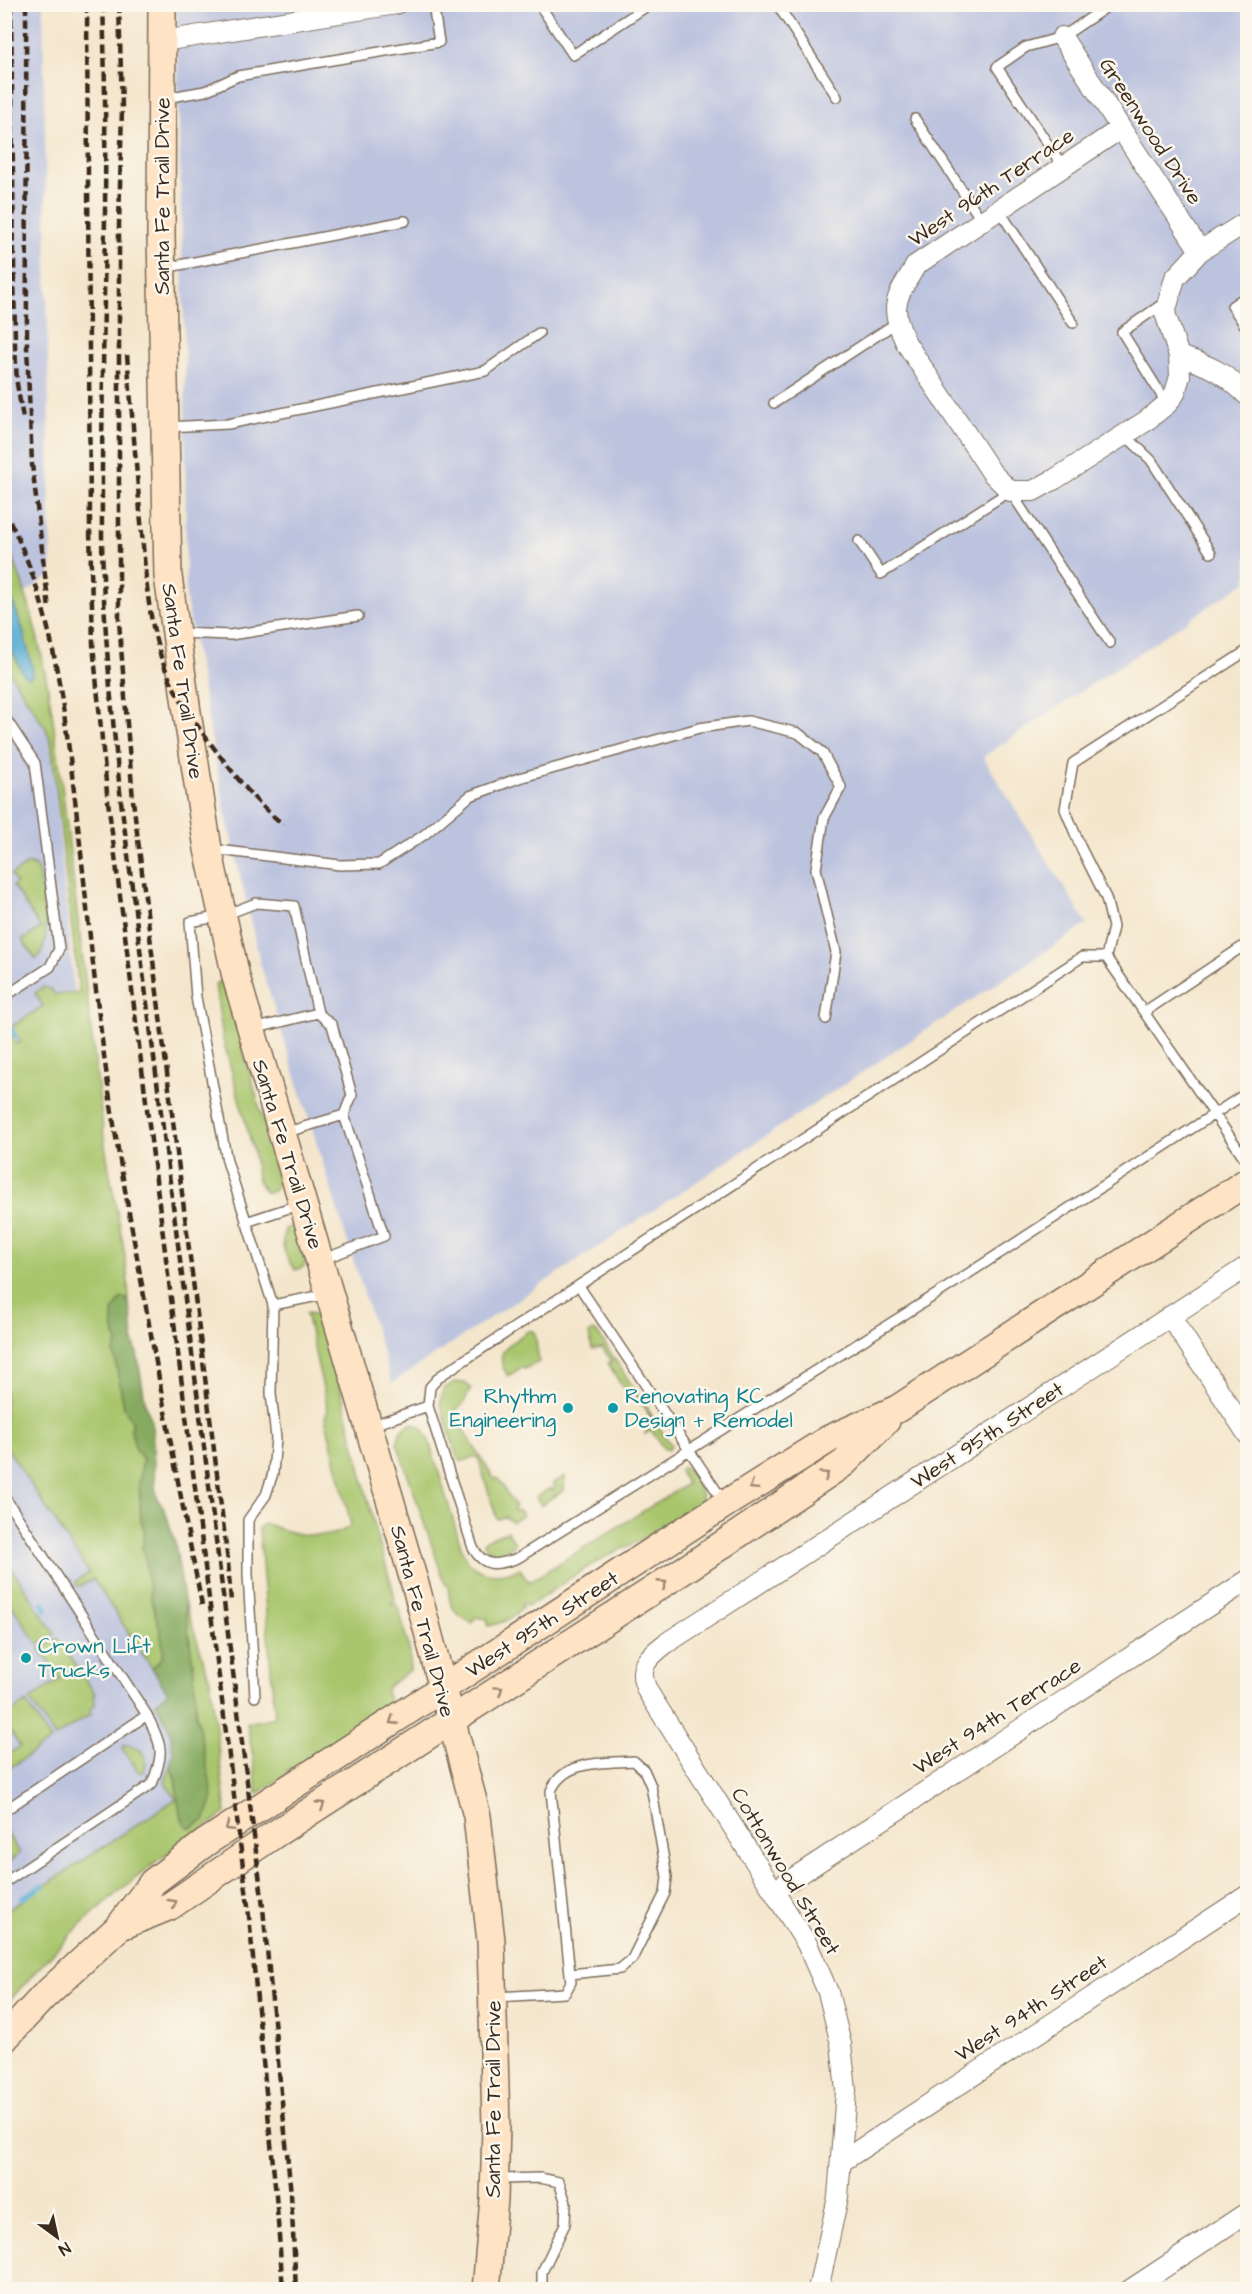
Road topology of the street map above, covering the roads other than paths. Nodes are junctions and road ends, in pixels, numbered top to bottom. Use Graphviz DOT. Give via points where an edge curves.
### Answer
graph roads {
  1 [pos="162,4"];
  2 [pos="396,4"];
  3 [pos="433,4"];
  4 [pos="539,4"];
  5 [pos="650,4"];
  6 [pos="777,4"];
  7 [pos="1111,4"];
  8 [pos="1062,37"];
  9 [pos="163,41"];
  10 [pos="837,97"];
  11 [pos="162,99"];
  12 [pos="915,119"];
  13 [pos="1120,129"];
  14 [pos="1063,167"];
  15 [pos="999,210"];
  16 [pos="405,221"];
  17 [pos="982,221"];
  18 [pos="1248,221"];
  19 [pos="1200,251"];
  20 [pos="162,268"];
  21 [pos="1248,295"];
  22 [pos="1169,300"];
  23 [pos="897,323"];
  24 [pos="1073,323"];
  25 [pos="1248,330"];
  26 [pos="539,333"];
  27 [pos="1179,356"];
  28 [pos="1248,396"];
  29 [pos="774,403"];
  30 [pos="1167,404"];
  31 [pos="164,427"];
  32 [pos="1125,435"];
  33 [pos="1010,491"];
  34 [pos="859,540"];
  35 [pos="1211,554"];
  36 [pos="358,615"];
  37 [pos="176,633"];
  38 [pos="1110,643"];
  39 [pos="1248,650"];
  40 [pos="4,716"];
  41 [pos="208,849"];
  42 [pos="222,916"];
  43 [pos="1248,943"];
  44 [pos="1106,957"];
  45 [pos="4,997"];
  46 [pos="1144,1011"];
  47 [pos="318,1013"];
  48 [pos="826,1019"];
  49 [pos="251,1030"];
  50 [pos="1248,1092"];
  51 [pos="1214,1114"];
  52 [pos="344,1115"];
  53 [pos="282,1134"];
  54 [pos="1248,1163"];
  55 [pos="1248,1181"];
  56 [pos="303,1203"];
  57 [pos="246,1222"];
  58 [pos="320,1260"];
  59 [pos="1248,1266"];
  60 [pos="579,1286"];
  61 [pos="331,1294"];
  62 [pos="273,1305"];
  63 [pos="1170,1316"];
  64 [pos="428,1406"];
  65 [pos="897,1409"];
  66 [pos="368,1426"];
  67 [pos="1248,1435"];
  68 [pos="689,1450"];
  69 [pos="4,1496"];
  70 [pos="725,1504"];
  71 [pos="1248,1580"];
  72 [pos="642,1670"];
  73 [pos="442,1690"];
  74 [pos="255,1697"];
  75 [pos="147,1715"];
  76 [pos="450,1722"];
  77 [pos="4,1811"];
  78 [pos="4,1883"];
  79 [pos="774,1891"];
  80 [pos="1248,1895"];
  81 [pos="119,1927"];
  82 [pos="570,1974"];
  83 [pos="493,1997"];
  84 [pos="4,2038"];
  85 [pos="841,2162"];
  86 [pos="495,2179"];
  87 [pos="1248,2212"];
  88 [pos="486,2289"];
  89 [pos="542,2289"];
  90 [pos="818,2289"];
  91 [pos="1130,2289"];
  1 -- 9 [label="main road, Santa Fe Trail Drive"];
  2 -- 9 [label="street"];
  3 -- 11 [label="lane" via="439,42 238,76 205,91"];
  4 -- 5 [label="lane" via="573,55"];
  6 -- 10 [label="lane"];
  7 -- 8 [label="lane"];
  8 -- 13 [label="street, Greenwood Drive"];
  8 -- 14 [label="lane" via="1026,47 997,67"];
  9 -- 11 [label="main road, Santa Fe Trail Drive"];
  11 -- 20 [label="main road, Santa Fe Trail Drive"];
  12 -- 17 [label="lane"];
  13 -- 14 [label="street, West 96th Terrace"];
  13 -- 19 [label="street, Greenwood Drive"];
  14 -- 15 [label="street, West 96th Terrace"];
  15 -- 17 [label="street, West 96th Terrace"];
  15 -- 24 [label="lane"];
  16 -- 20 [label="lane"];
  17 -- 23 [label="street, West 96th Terrace" via="916,265 895,299"];
  18 -- 19 [label="street"];
  19 -- 22 [label="street" via="1176,278"];
  20 -- 31 [label="main road, Santa Fe Trail Drive"];
  21 -- 25 [label="lane" via="1232,306"];
  22 -- 27 [label="street" via="1165,313"];
  22 -- 30 [label="lane" via="1122,332"];
  23 -- 29 [label="lane"];
  23 -- 33 [label="street, West 96th Terrace" via="906,343 992,473"];
  26 -- 31 [label="lane" via="484,371 228,424"];
  27 -- 28 [label="street" via="1207,364"];
  27 -- 30 [label="street" via="1178,385"];
  30 -- 32 [label="street"];
  31 -- 37 [label="main road, Santa Fe Trail Drive" via="168,576"];
  32 -- 33 [label="street" via="1033,491"];
  32 -- 35 [label="lane" via="1151,460"];
  33 -- 34 [label="lane" via="881,573"];
  33 -- 38 [label="lane"];
  36 -- 37 [label="lane" via="230,635"];
  37 -- 41 [label="main road, Santa Fe Trail Drive"];
  39 -- 44 [label="lane" via="1073,764 1065,809 1106,898 1113,927"];
  40 -- 45 [label="lane" via="35,763 59,949 50,967"];
  41 -- 42 [label="main road, Santa Fe Trail Drive"];
  41 -- 48 [label="lane" via="340,865 379,864 424,835 470,796 519,778 699,728 748,720 798,733 822,752 841,787 824,818 816,869 836,952"];
  42 -- 47 [label="lane" via="256,903 294,906"];
  42 -- 49 [label="main road, Santa Fe Trail Drive"];
  42 -- 57 [label="lane" via="190,922 196,997 225,1150"];
  43 -- 46 [label="lane"];
  44 -- 46 [label="lane"];
  44 -- 60 [label="lane" via="1082,957"];
  46 -- 51 [label="lane"];
  47 -- 49 [label="lane"];
  47 -- 52 [label="lane" via="332,1025 352,1095"];
  49 -- 53 [label="main road, Santa Fe Trail Drive"];
  50 -- 51 [label="lane"];
  51 -- 54 [label="lane"];
  51 -- 68 [label="lane"];
  52 -- 53 [label="lane"];
  52 -- 58 [label="lane" via="384,1236"];
  53 -- 56 [label="main road, Santa Fe Trail Drive"];
  55 -- 65 [label="main road, West 95th Street"];
  56 -- 57 [label="lane"];
  56 -- 58 [label="main road, Santa Fe Trail Drive"];
  57 -- 62 [label="lane"];
  58 -- 61 [label="main road, Santa Fe Trail Drive"];
  59 -- 63 [label="street, West 95th Street"];
  60 -- 64 [label="lane" via="440,1376 430,1388"];
  60 -- 68 [label="lane"];
  61 -- 62 [label="lane"];
  61 -- 66 [label="main road, Santa Fe Trail Drive"];
  62 -- 74 [label="lane" via="273,1473 266,1495 248,1520"];
  63 -- 67 [label="street"];
  63 -- 72 [label="street, West 95th Street" via="665,1644 649,1657"];
  64 -- 66 [label="lane"];
  64 -- 68 [label="lane" via="473,1548 486,1563 518,1558"];
  65 -- 70 [label="main road, West 95th Street, one-way" via="829,1439"];
  76 -- 65 [label="main road, West 95th Street, one-way" via="844,1463"];
  66 -- 73 [label="main road, Santa Fe Trail Drive"];
  68 -- 70 [label="lane"];
  69 -- 75 [label="lane"];
  70 -- 73 [label="main road, West 95th Street"];
  71 -- 79 [label="street, West 94th Terrace"];
  72 -- 79 [label="street, Cottonwood Street" via="648,1692"];
  73 -- 76 [label="main road, Santa Fe Trail Drive"];
  73 -- 81 [label="main road, West 95th Street, one-way" via="205,1843 153,1882"];
  75 -- 77 [label="lane"];
  75 -- 78 [label="lane" via="159,1739 161,1760 152,1784"];
  81 -- 76 [label="main road, West 95th Street, one-way" via="170,1906"];
  76 -- 83 [label="main road, Santa Fe Trail Drive" via="477,1816 489,1917"];
  79 -- 85 [label="street, Cottonwood Street" via="807,1944 828,1992 841,2044 846,2090"];
  80 -- 85 [label="street, West 94th Street"];
  81 -- 84 [label="main road, West 95th Street"];
  82 -- 82 [label="lane" via="551,1791 555,1780 568,1770 634,1761 644,1770 651,1786 667,1877 664,1893 632,1959 620,1969"];
  82 -- 83 [label="lane" via="571,1982 565,1993"];
  83 -- 86 [label="main road, Santa Fe Trail Drive"];
  85 -- 90 [label="street, Cottonwood Street" via="838,2197"];
  86 -- 88 [label="main road, Santa Fe Trail Drive"];
  86 -- 89 [label="lane" via="540,2178 559,2182 566,2203 565,2224 542,2272"];
  87 -- 91 [label="street"];
}
